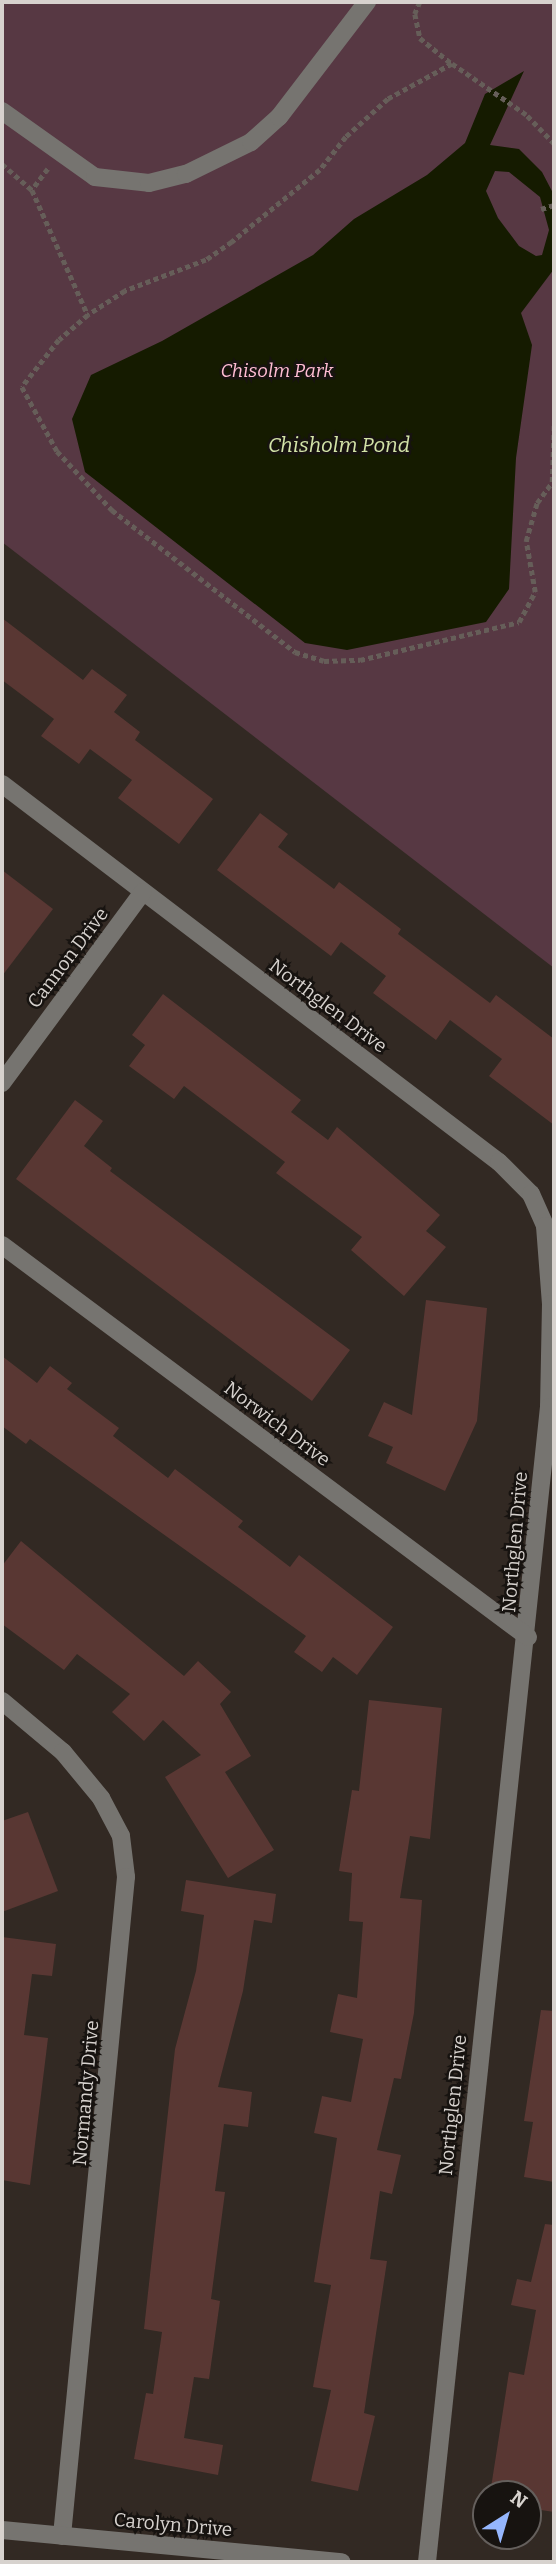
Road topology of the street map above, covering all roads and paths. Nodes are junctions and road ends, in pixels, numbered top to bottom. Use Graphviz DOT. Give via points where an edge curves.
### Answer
graph roads {
  1 [pos="367,2"];
  2 [pos="420,2"];
  3 [pos="452,64"];
  4 [pos="2,111"];
  5 [pos="554,144"];
  6 [pos="58,155"];
  7 [pos="2,164"];
  8 [pos="32,190"];
  9 [pos="554,205"];
  10 [pos="542,209"];
  11 [pos="88,315"];
  12 [pos="554,425"];
  13 [pos="554,485"];
  14 [pos="2,784"];
  15 [pos="143,892"];
  16 [pos="2,1083"];
  17 [pos="2,1245"];
  18 [pos="551,1249"];
  19 [pos="527,1637"];
  20 [pos="2,1701"];
  21 [pos="2,2530"];
  22 [pos="62,2536"];
  23 [pos="341,2562"];
  24 [pos="426,2562"];
  1 -- 6 [label="street" via="279,117 251,142 223,158 186,174 120,183 94,177"];
  2 -- 3 [label="path" via="415,14 420,38"];
  3 -- 5 [label="path" via="517,109"];
  3 -- 11 [label="path" via="388,99 346,137 320,170 206,260 125,291"];
  4 -- 6 [label="street"];
  6 -- 8 [label="path"];
  7 -- 8 [label="path"];
  8 -- 11 [label="path"];
  9 -- 10 [label="path"];
  11 -- 13 [label="path" via="59,340 22,387 57,451 92,492 141,535 311,659 360,660 519,622 535,592 526,541 529,528 537,503"];
  12 -- 13 [label="path"];
  14 -- 15 [label="street, Northglen Drive"];
  15 -- 16 [label="street, Cannon Drive"];
  15 -- 18 [label="street, Northglen Drive" via="499,1162 531,1194"];
  17 -- 19 [label="street, Norwich Drive"];
  18 -- 19 [label="street, Northglen Drive" via="549,1407"];
  19 -- 24 [label="street, Northglen Drive"];
  20 -- 22 [label="street, Normandy Drive" via="63,1752 101,1798 121,1836 126,1877"];
  21 -- 22 [label="street, Carolyn Drive"];
  22 -- 23 [label="street, Carolyn Drive"];
}
